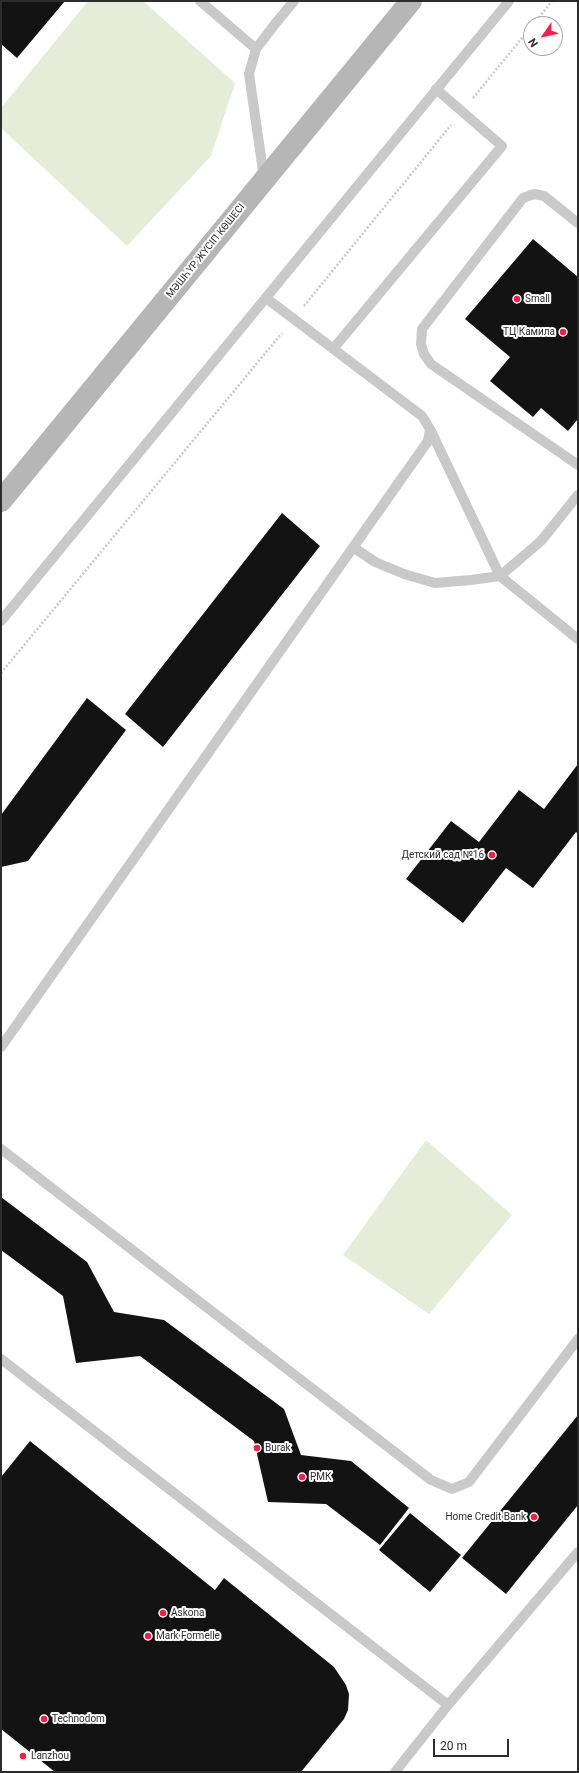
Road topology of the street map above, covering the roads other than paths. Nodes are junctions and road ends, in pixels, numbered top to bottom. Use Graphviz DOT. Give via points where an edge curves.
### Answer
graph roads {
  1 [pos="200,1"];
  2 [pos="294,1"];
  3 [pos="411,1"];
  4 [pos="509,1"];
  5 [pos="256,49"];
  6 [pos="436,89"];
  7 [pos="264,180"];
  8 [pos="578,223"];
  9 [pos="266,298"];
  10 [pos="333,349"];
  11 [pos="430,429"];
  12 [pos="578,465"];
  13 [pos="578,495"];
  14 [pos="1,500"];
  15 [pos="353,547"];
  16 [pos="500,576"];
  17 [pos="1,621"];
  18 [pos="578,639"];
  19 [pos="1,1047"];
  20 [pos="1,1149"];
  21 [pos="578,1339"];
  22 [pos="1,1359"];
  23 [pos="578,1552"];
  24 [pos="448,1705"];
  25 [pos="395,1772"];
  1 -- 5 [label="lane"];
  2 -- 5 [label="lane"];
  3 -- 7 [label="main road, МӘШҺҮР ЖҮСІП КӨШЕСІ"];
  4 -- 6 [label="lane"];
  5 -- 7 [label="lane" via="249,74"];
  6 -- 9 [label="lane"];
  6 -- 10 [label="lane" via="502,146"];
  7 -- 14 [label="main road, МӘШҺҮР ЖҮСІП КӨШЕСІ"];
  8 -- 12 [label="lane" via="544,196 534,194 523,198 422,330 421,344 431,364"];
  9 -- 10 [label="lane"];
  9 -- 17 [label="lane"];
  10 -- 11 [label="lane" via="422,416"];
  11 -- 15 [label="lane" via="428,441"];
  11 -- 16 [label="lane"];
  13 -- 16 [label="lane" via="541,541"];
  15 -- 16 [label="lane" via="374,562 435,583"];
  15 -- 19 [label="lane"];
  16 -- 18 [label="lane"];
  20 -- 21 [label="lane" via="431,1480 452,1489 469,1482"];
  22 -- 24 [label="lane"];
  23 -- 24 [label="lane"];
  24 -- 25 [label="lane"];
}
